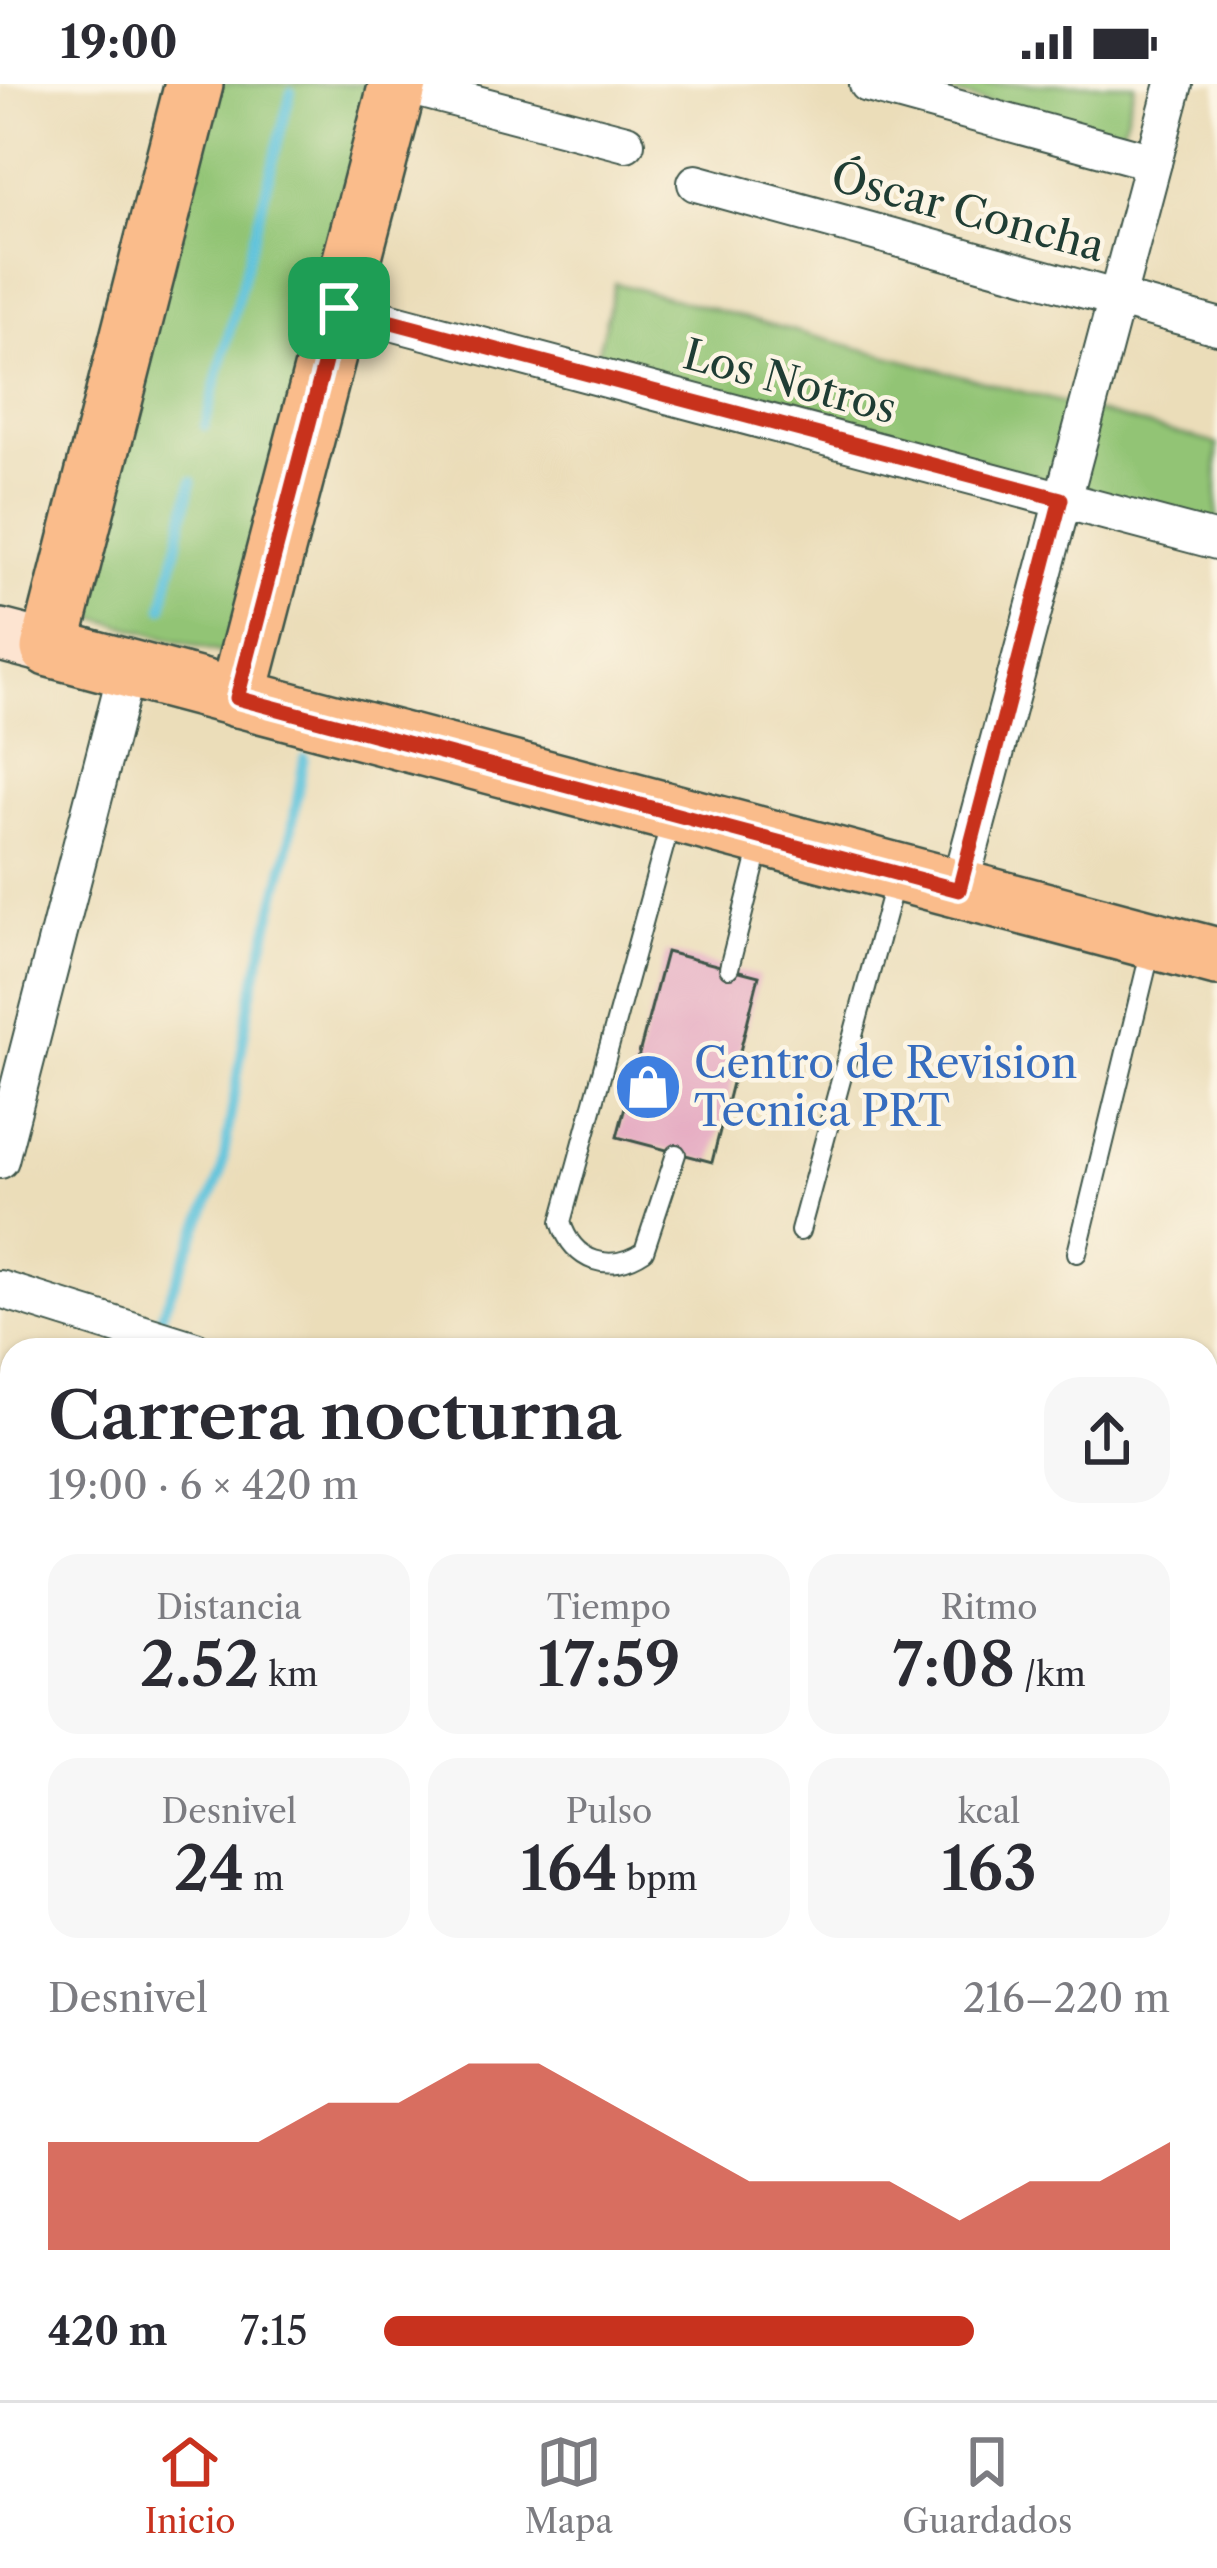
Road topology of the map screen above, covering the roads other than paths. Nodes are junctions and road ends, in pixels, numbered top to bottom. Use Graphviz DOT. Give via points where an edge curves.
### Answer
graph roads {
  1 [pos="399,84"];
  2 [pos="868,84"];
  3 [pos="1174,84"];
  4 [pos="188,85"];
  5 [pos="626,143"];
  6 [pos="1153,162"];
  7 [pos="695,183"];
  8 [pos="1117,298"];
  9 [pos="339,308"];
  10 [pos="1217,326"];
  11 [pos="1061,499"];
  12 [pos="1217,541"];
  13 [pos="25,641"];
  14 [pos="127,668"];
  15 [pos="237,698"];
  16 [pos="673,814"];
  17 [pos="762,837"];
  18 [pos="897,873"];
  19 [pos="959,890"];
  20 [pos="1153,940"];
  21 [pos="1217,957"];
  22 [pos="729,968"];
  23 [pos="676,1154"];
  24 [pos="0,1160"];
  25 [pos="800,1231"];
  26 [pos="1077,1253"];
  27 [pos="0,1289"];
  28 [pos="157,1338"];
  1 -- 5 [label="street"];
  1 -- 9 [label="main road"];
  2 -- 6 [label="street"];
  3 -- 6 [label="street"];
  4 -- 13 [label="main road"];
  6 -- 8 [label="street"];
  7 -- 8 [label="street, Óscar Concha"];
  8 -- 10 [label="street, Óscar Concha"];
  8 -- 11 [label="street"];
  9 -- 11 [label="street, Los Notros"];
  9 -- 15 [label="main road"];
  11 -- 12 [label="street, Los Notros"];
  11 -- 19 [label="street"];
  13 -- 14 [label="main road"];
  14 -- 15 [label="main road"];
  14 -- 24 [label="street"];
  15 -- 16 [label="main road"];
  16 -- 17 [label="main road"];
  16 -- 23 [label="lane" via="561,1222 575,1250 602,1264 644,1251"];
  17 -- 18 [label="main road"];
  17 -- 22 [label="lane"];
  18 -- 19 [label="main road"];
  18 -- 25 [label="lane"];
  19 -- 20 [label="main road"];
  20 -- 21 [label="main road"];
  20 -- 26 [label="lane"];
  27 -- 28 [label="street"];
}
